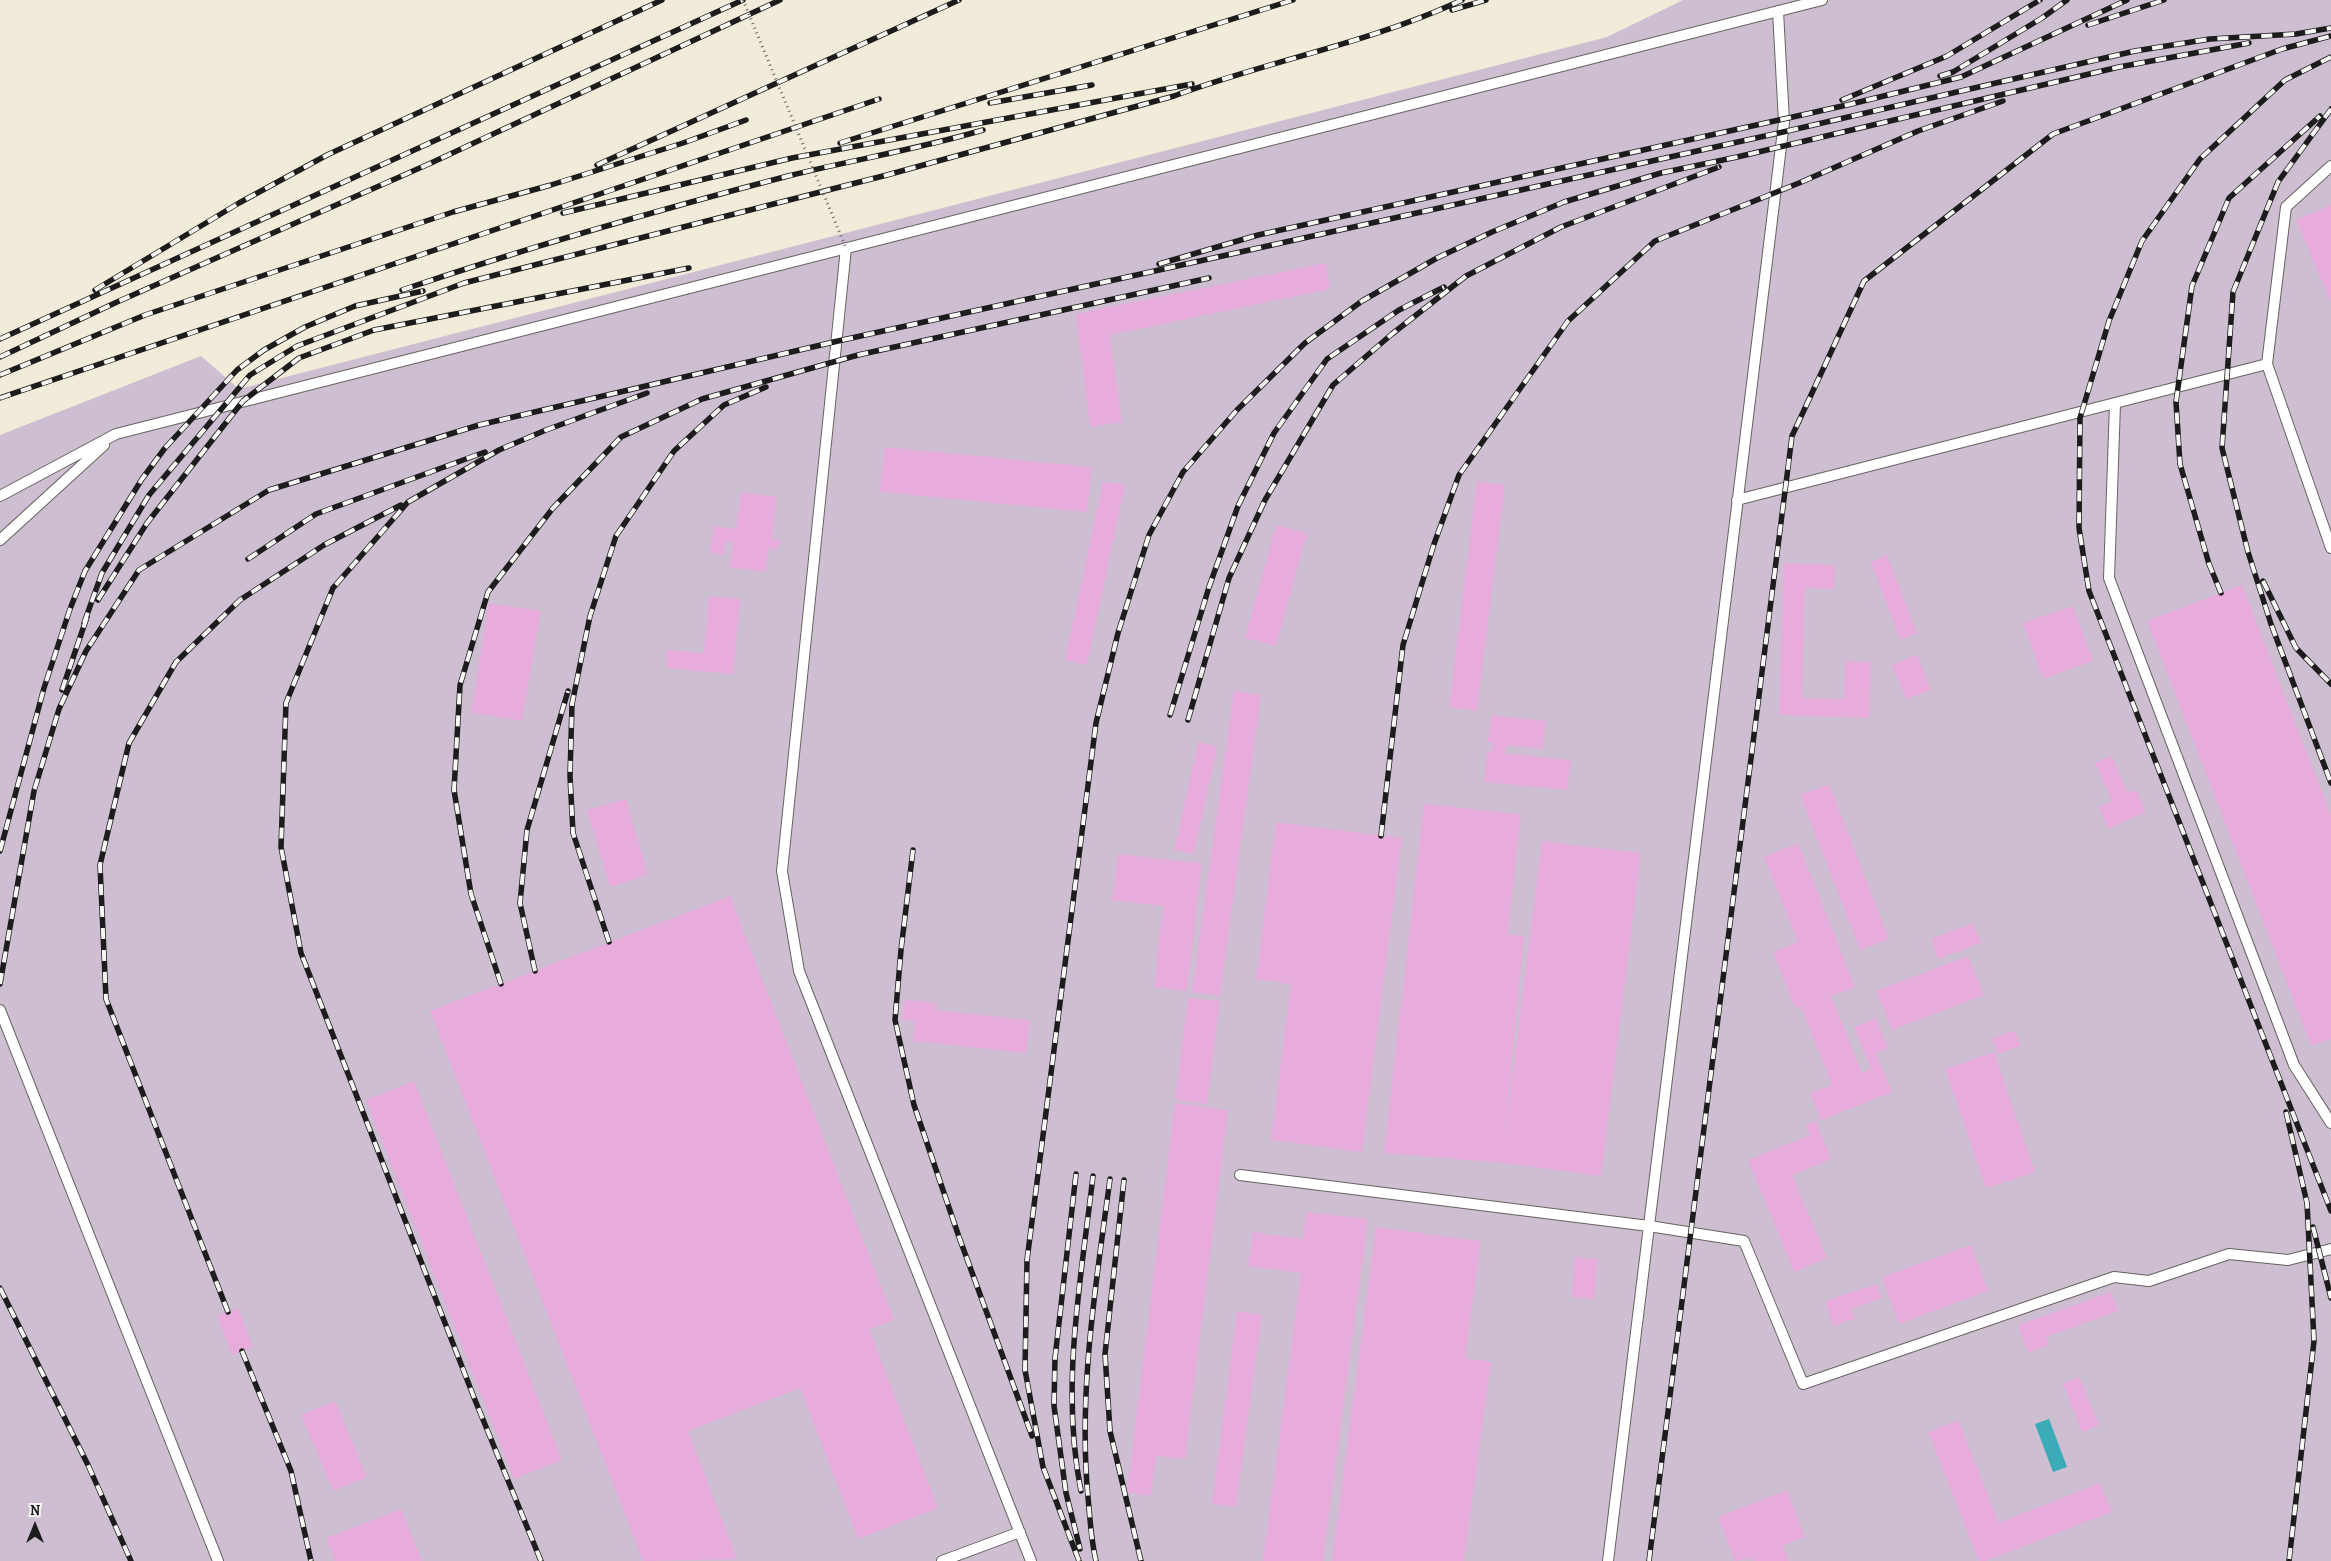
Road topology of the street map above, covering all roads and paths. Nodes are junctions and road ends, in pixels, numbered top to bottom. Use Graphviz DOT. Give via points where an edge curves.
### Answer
graph roads {
  1 [pos="743,0"];
  2 [pos="1822,0"];
  3 [pos="1778,11"];
  4 [pos="2331,166"];
  5 [pos="846,248"];
  6 [pos="2267,364"];
  7 [pos="2115,404"];
  8 [pos="116,434"];
  9 [pos="0,496"];
  10 [pos="1738,500"];
  11 [pos="0,540"];
  12 [pos="2331,548"];
  13 [pos="0,1010"];
  14 [pos="2331,1123"];
  15 [pos="1240,1175"];
  16 [pos="1649,1226"];
  17 [pos="2331,1249"];
  18 [pos="1020,1532"];
  19 [pos="218,1561"];
  20 [pos="942,1561"];
  21 [pos="1031,1561"];
  22 [pos="1608,1561"];
  1 -- 5 [label="path, bridge"];
  2 -- 3 [label="lane"];
  3 -- 5 [label="lane"];
  3 -- 10 [label="lane" via="1784,122"];
  4 -- 6 [label="lane" via="2286,208"];
  5 -- 8 [label="lane"];
  5 -- 18 [label="lane" via="782,871 799,971"];
  6 -- 7 [label="lane"];
  6 -- 12 [label="lane"];
  7 -- 10 [label="lane"];
  7 -- 14 [label="lane" via="2109,578 2294,1065"];
  8 -- 9 [label="lane"];
  8 -- 11 [label="lane"];
  10 -- 16 [label="lane"];
  13 -- 19 [label="lane"];
  15 -- 16 [label="lane"];
  16 -- 17 [label="lane" via="1744,1241 1803,1384 2114,1277 2148,1281 2229,1254 2288,1260"];
  16 -- 22 [label="lane"];
  18 -- 20 [label="lane"];
  18 -- 21 [label="lane"];
}
